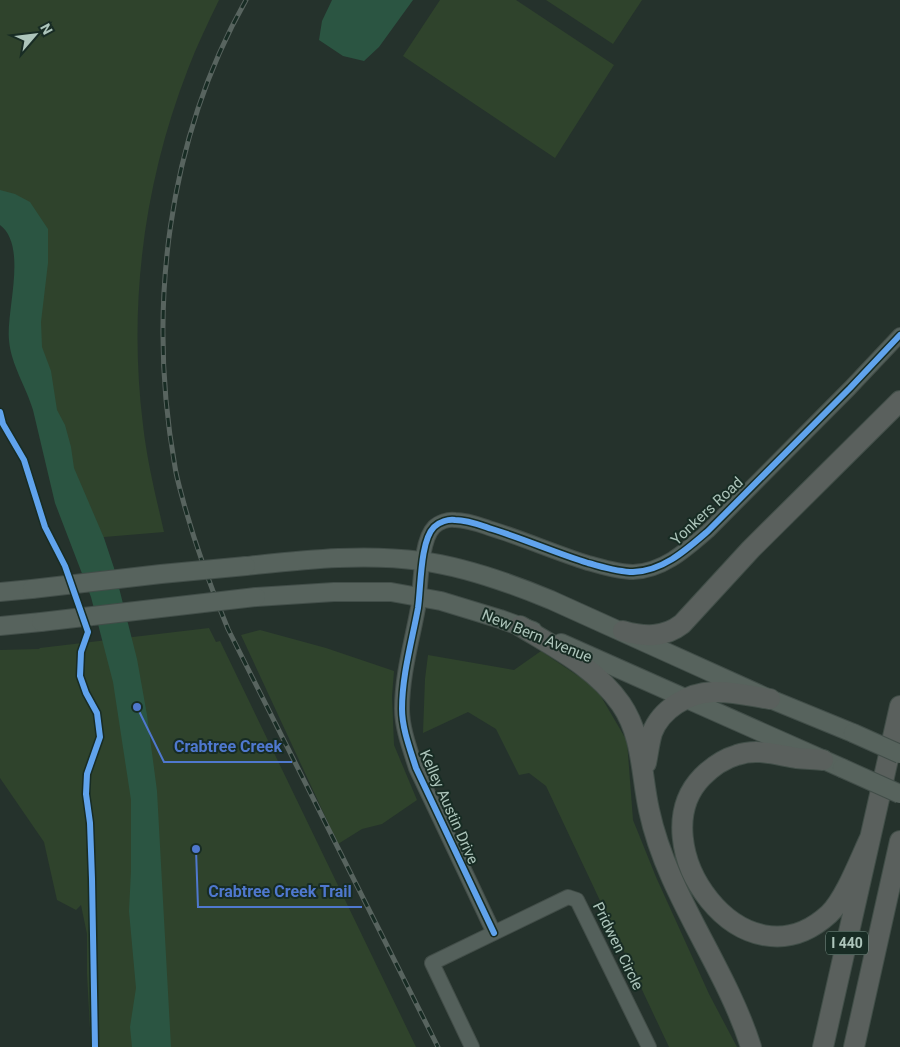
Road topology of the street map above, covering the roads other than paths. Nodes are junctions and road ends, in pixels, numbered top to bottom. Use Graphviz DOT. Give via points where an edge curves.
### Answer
graph roads {
  1 [pos="900,334"];
  2 [pos="900,400"];
  3 [pos="422,561"];
  4 [pos="0,592"];
  5 [pos="420,596"];
  6 [pos="0,626"];
  7 [pos="520,626"];
  8 [pos="623,631"];
  9 [pos="685,699"];
  10 [pos="770,699"];
  11 [pos="900,706"];
  12 [pos="900,754"];
  13 [pos="823,760"];
  14 [pos="644,782"];
  15 [pos="900,794"];
  16 [pos="870,838"];
  17 [pos="900,841"];
  18 [pos="494,933"];
  19 [pos="472,1047"];
  20 [pos="649,1047"];
  21 [pos="751,1047"];
  22 [pos="823,1047"];
  23 [pos="854,1047"];
  1 -- 3 [label="street, Yonkers Road" via="708,531 668,562 633,572 610,569 456,520 434,527"];
  2 -- 8 [label="highway" via="675,630 660,635"];
  3 -- 4 [label="main road, bridge" via="307,559"];
  3 -- 5 [label="street, Yonkers Road"];
  3 -- 8 [label="main road" via="515,585"];
  5 -- 6 [label="main road, New Bern Avenue, bridge" via="371,592 256,597"];
  5 -- 7 [label="main road, New Bern Avenue"];
  5 -- 18 [label="street, Kelley Austin Drive" via="402,710 407,741 416,768"];
  7 -- 9 [label="main road, New Bern Avenue"];
  7 -- 14 [label="highway" via="589,670 616,698 636,736"];
  8 -- 10 [label="main road"];
  9 -- 10 [label="highway" via="719,692"];
  9 -- 13 [label="main road, New Bern Avenue"];
  9 -- 14 [label="highway" via="668,710 652,733"];
  10 -- 12 [label="main road, bridge"];
  11 -- 16 [label="highway, I 440"];
  13 -- 15 [label="main road, New Bern Avenue, bridge"];
  13 -- 16 [label="highway" via="750,752 715,765 696,783 682,818 682,840 696,878 724,916 742,928 763,936 799,933 824,918 837,904"];
  14 -- 21 [label="highway" via="649,811 668,869 725,982"];
  16 -- 22 [label="highway, I 440"];
  17 -- 23 [label="highway, I 440"];
  18 -- 19 [label="street, Pridwen Circle" via="432,963"];
  18 -- 20 [label="street, Pridwen Circle" via="568,897 577,900"];
}
